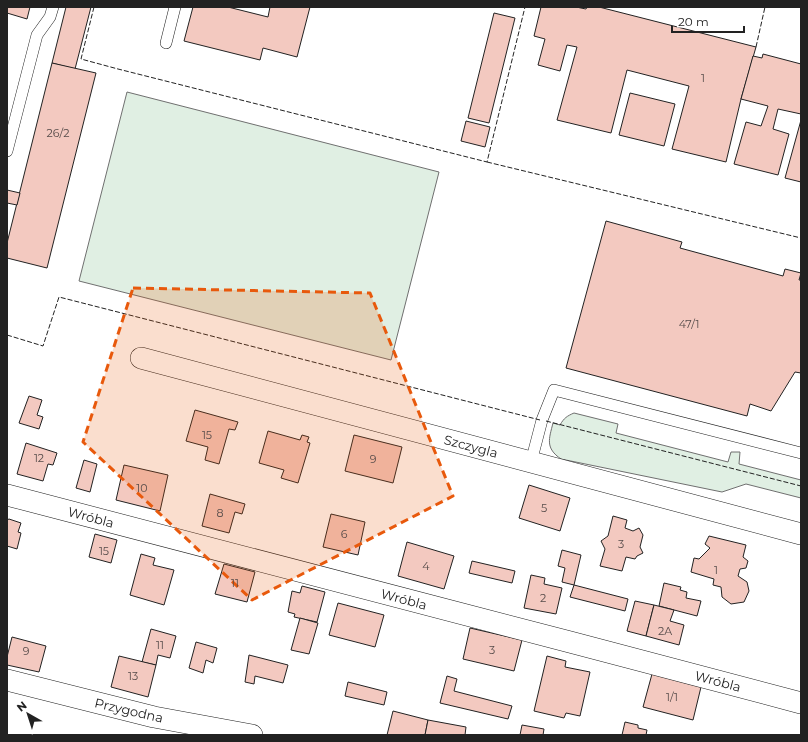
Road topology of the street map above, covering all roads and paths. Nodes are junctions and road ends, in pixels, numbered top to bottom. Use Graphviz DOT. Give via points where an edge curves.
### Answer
graph roads {
  1 [pos="53,7"];
  2 [pos="175,7"];
  3 [pos="166,43"];
  4 [pos="10,131"];
  5 [pos="7,151"];
  6 [pos="141,358"];
  7 [pos="801,453"];
  8 [pos="531,462"];
  9 [pos="7,495"];
  10 [pos="801,534"];
  11 [pos="7,680"];
  12 [pos="801,703"];
  13 [pos="252,735"];
  1 -- 4 [label="lane" via="50,17 37,35"];
  2 -- 3 [label="lane"];
  4 -- 5 [label="lane"];
  6 -- 8 [label="street, Szczygla"];
  7 -- 8 [label="lane" via="554,390 542,420"];
  8 -- 10 [label="street, Szczygla"];
  9 -- 12 [label="street, Wróbla"];
  11 -- 13 [label="street, Przygodna" via="154,717"];
}
